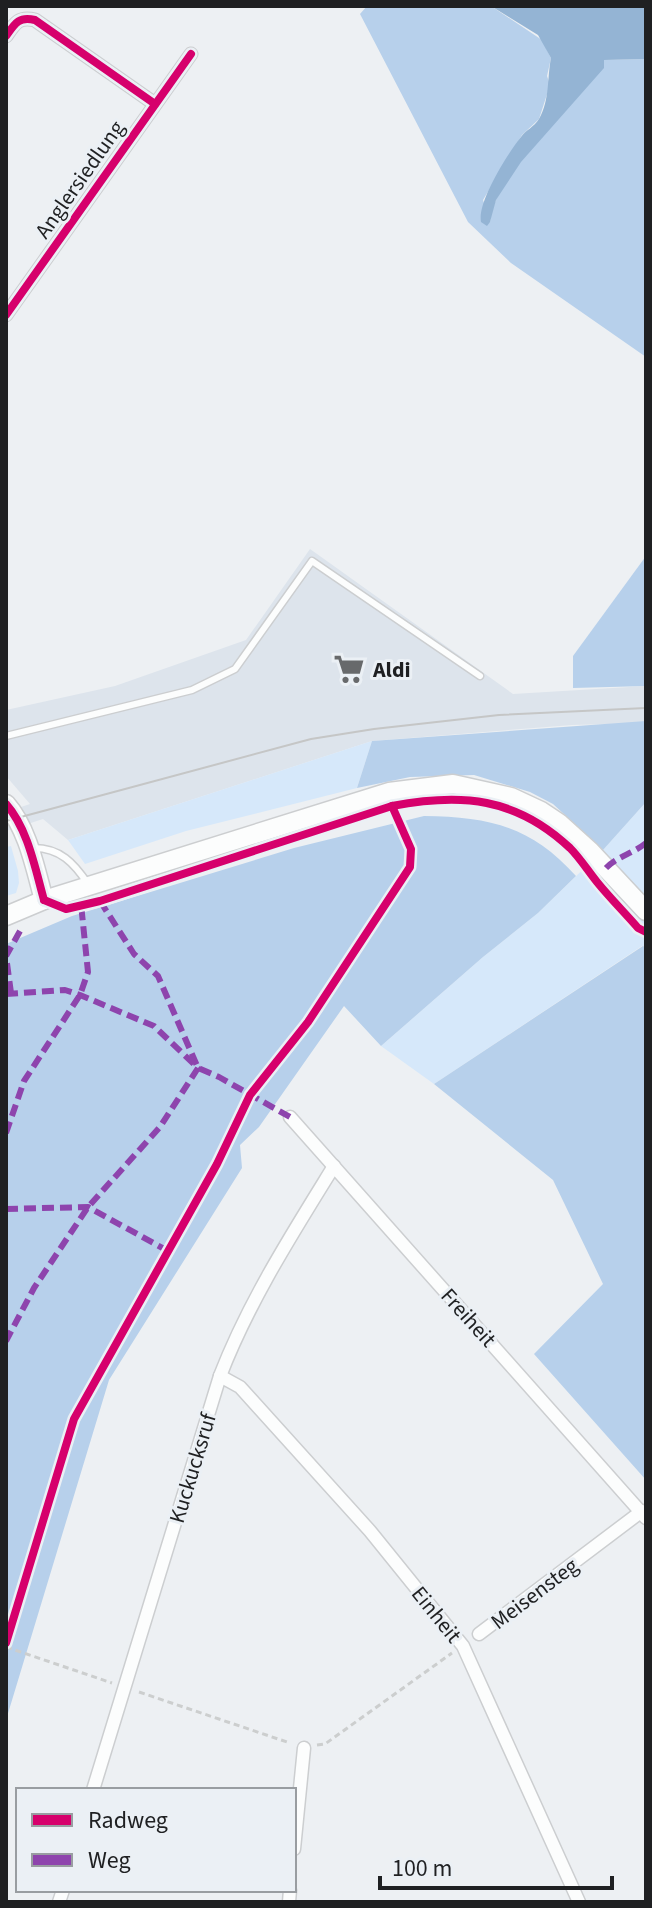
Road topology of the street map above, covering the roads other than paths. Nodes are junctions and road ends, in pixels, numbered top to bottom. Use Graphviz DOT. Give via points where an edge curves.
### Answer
graph roads {
  1 [pos="6,36"];
  2 [pos="191,54"];
  3 [pos="155,104"];
  4 [pos="6,315"];
  5 [pos="480,676"];
  6 [pos="6,736"];
  7 [pos="6,804"];
  8 [pos="29,848"];
  9 [pos="90,887"];
  10 [pos="44,900"];
  11 [pos="646,911"];
  12 [pos="6,916"];
  13 [pos="290,1117"];
  14 [pos="334,1166"];
  15 [pos="220,1376"];
  16 [pos="644,1515"];
  17 [pos="479,1634"];
  18 [pos="304,1748"];
  19 [pos="94,1788"];
  20 [pos="296,1829"];
  21 [pos="579,1902"];
  1 -- 3 [label="street" via="17,20 35,20"];
  2 -- 3 [label="street, Anglersiedlung"];
  3 -- 4 [label="street, Anglersiedlung"];
  5 -- 6 [label="lane" via="312,561 235,669 192,690"];
  7 -- 8 [label="main road"];
  8 -- 9 [label="lane" via="61,854"];
  8 -- 10 [label="main road"];
  9 -- 10 [label="main road"];
  9 -- 11 [label="main road" via="389,792 469,786 541,811 575,837"];
  10 -- 12 [label="main road"];
  13 -- 14 [label="street, Freiheit"];
  14 -- 15 [label="street, Kuckucksruf" via="238,1330"];
  14 -- 16 [label="street, Freiheit"];
  15 -- 19 [label="street, Kuckucksruf"];
  15 -- 21 [label="street, Einheit" via="240,1387 370,1531 463,1646"];
  16 -- 17 [label="street, Meisensteg"];
  18 -- 20 [label="street"];
}
